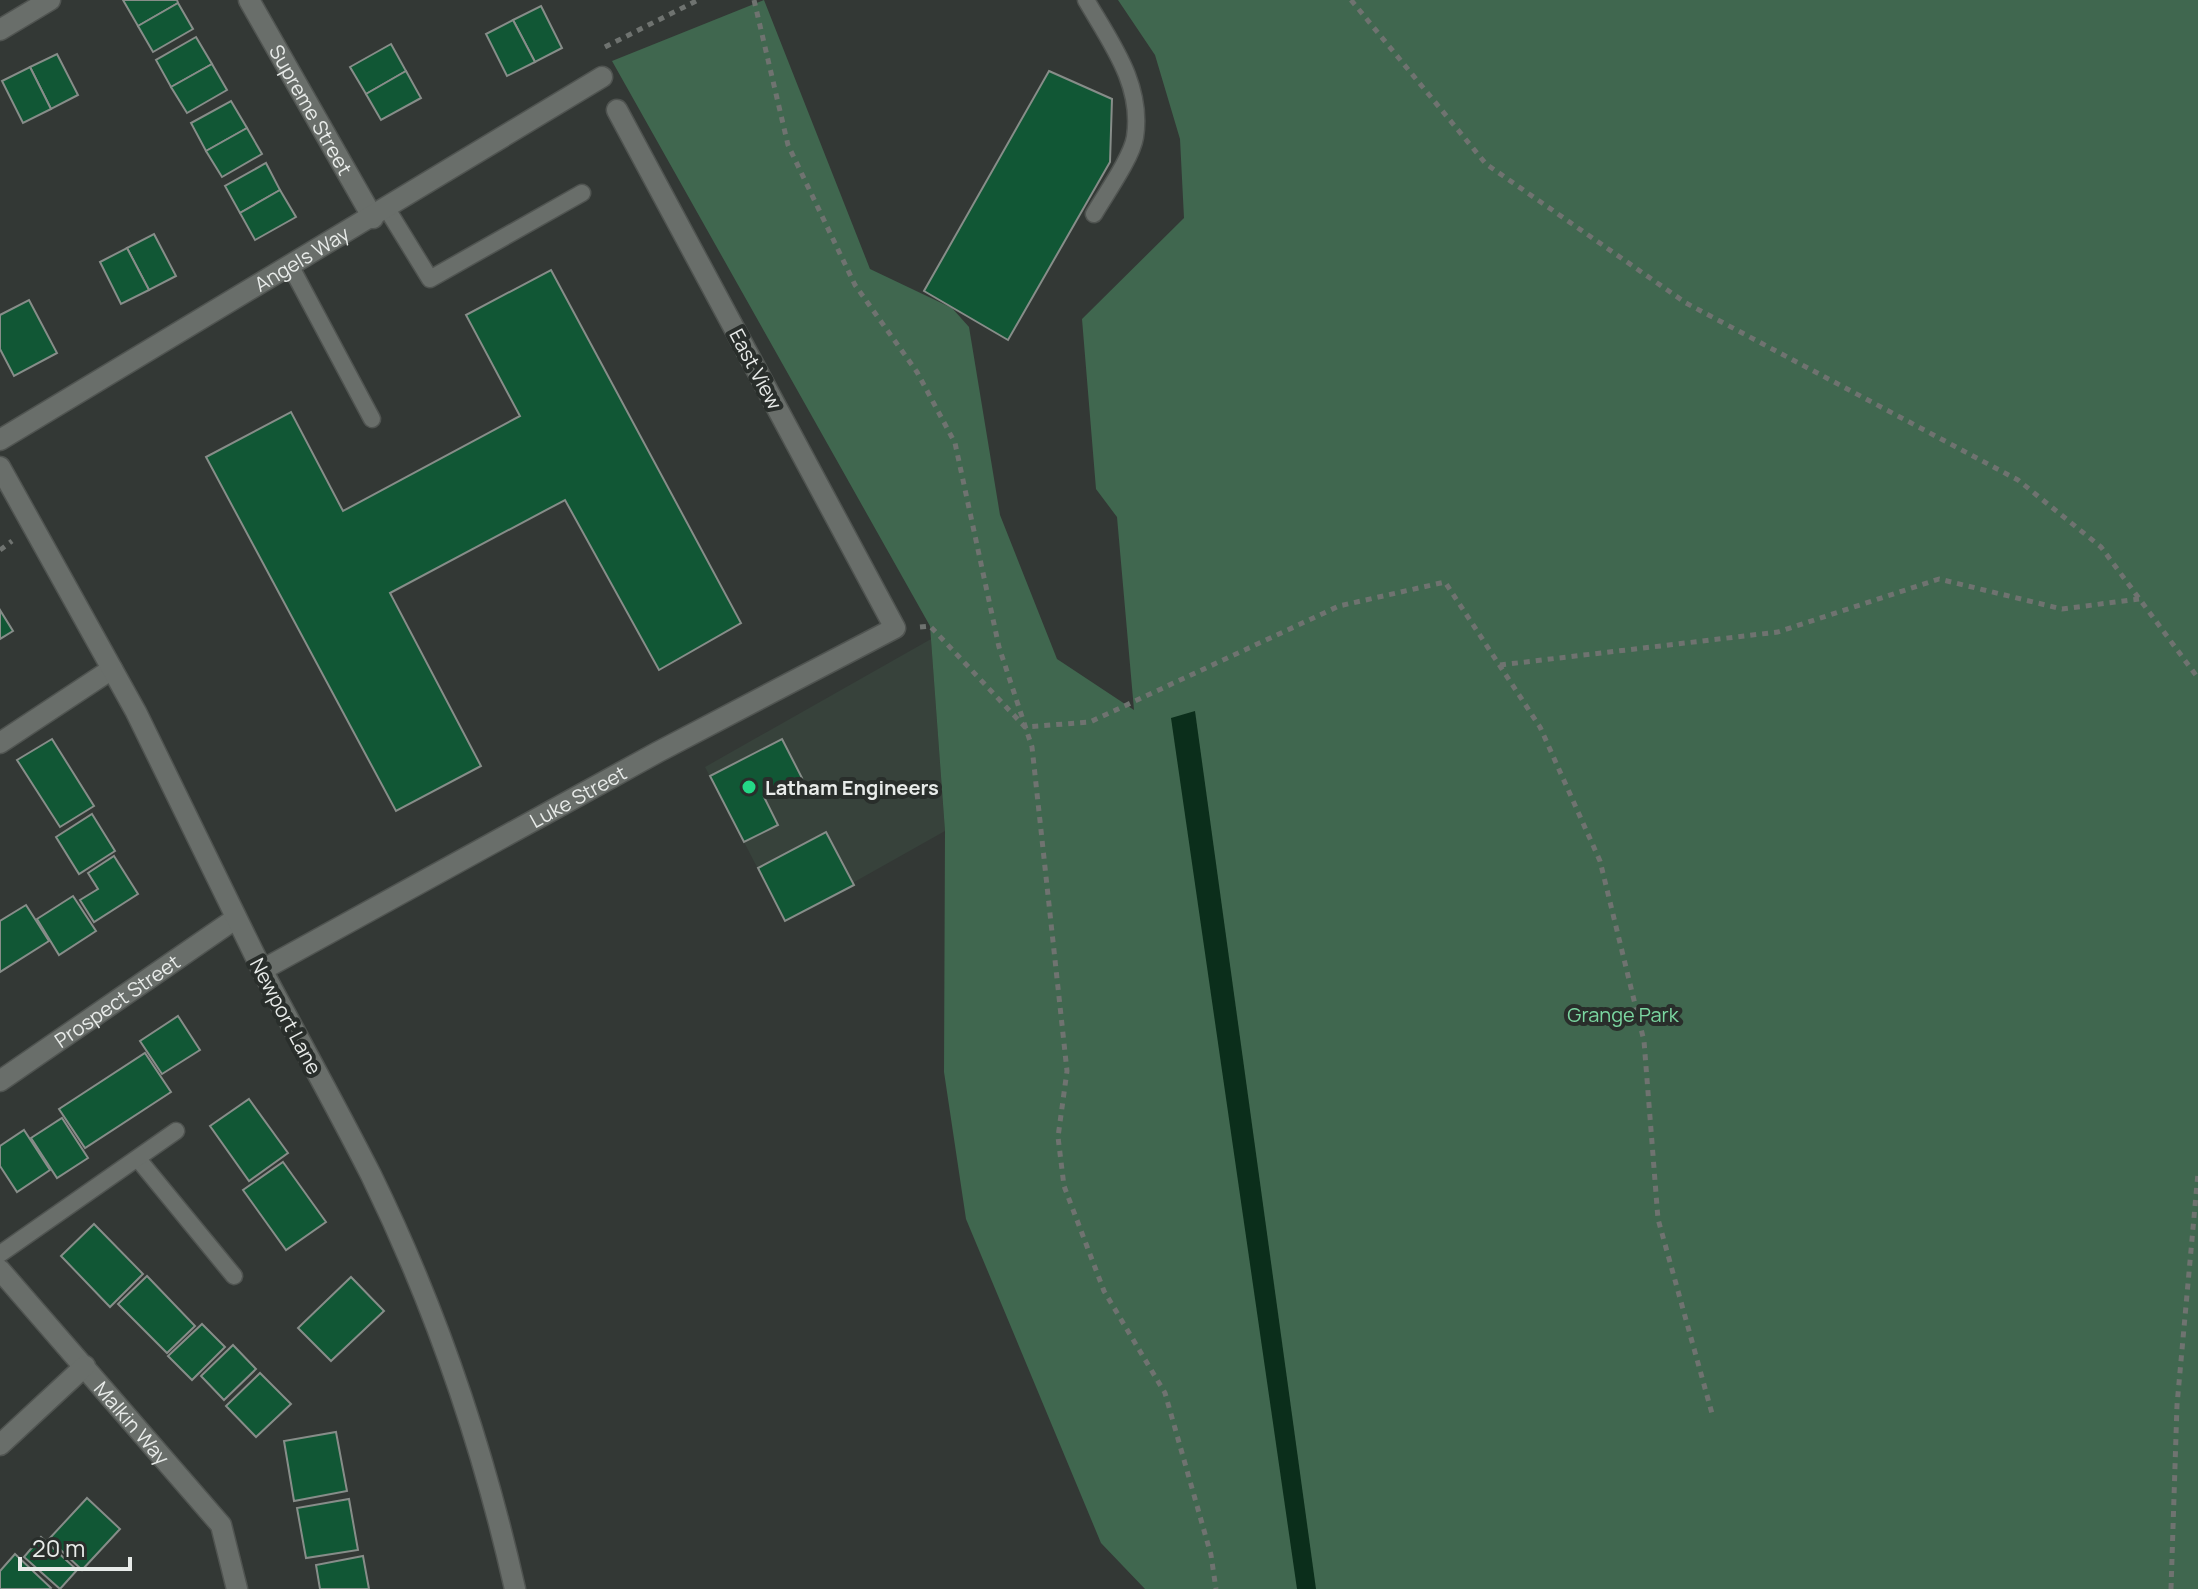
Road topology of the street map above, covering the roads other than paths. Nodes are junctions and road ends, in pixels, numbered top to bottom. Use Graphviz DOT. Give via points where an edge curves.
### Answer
graph roads {
  1 [pos="50,0"];
  2 [pos="249,0"];
  3 [pos="1086,0"];
  4 [pos="0,30"];
  5 [pos="602,77"];
  6 [pos="617,110"];
  7 [pos="582,193"];
  8 [pos="380,214"];
  9 [pos="1094,214"];
  10 [pos="291,267"];
  11 [pos="372,419"];
  12 [pos="0,440"];
  13 [pos="0,467"];
  14 [pos="895,628"];
  15 [pos="112,669"];
  16 [pos="0,743"];
  17 [pos="235,919"];
  18 [pos="262,970"];
  19 [pos="0,1081"];
  20 [pos="176,1131"];
  21 [pos="138,1159"];
  22 [pos="0,1254"];
  23 [pos="0,1270"];
  24 [pos="234,1276"];
  25 [pos="85,1366"];
  26 [pos="0,1445"];
  27 [pos="237,1589"];
  28 [pos="515,1589"];
  1 -- 4 [label="street"];
  2 -- 8 [label="street, Supreme Street"];
  3 -- 9 [label="lane" via="1130,75 1134,102 1135,139"];
  5 -- 8 [label="street, Angels Way"];
  6 -- 14 [label="street, East View"];
  7 -- 8 [label="lane" via="430,279"];
  8 -- 10 [label="street, Angels Way"];
  10 -- 11 [label="lane"];
  10 -- 12 [label="street, Angels Way"];
  13 -- 15 [label="street, Newport Lane"];
  14 -- 18 [label="street, Luke Street"];
  15 -- 16 [label="street"];
  15 -- 17 [label="street, Newport Lane"];
  17 -- 18 [label="street, Newport Lane"];
  17 -- 19 [label="street, Prospect Street"];
  18 -- 28 [label="street, Newport Lane" via="372,1177 440,1338 493,1491"];
  20 -- 21 [label="lane"];
  21 -- 22 [label="lane"];
  21 -- 24 [label="lane"];
  23 -- 25 [label="street, Malkin Way"];
  25 -- 26 [label="street"];
  25 -- 27 [label="street, Malkin Way" via="221,1525"];
}
